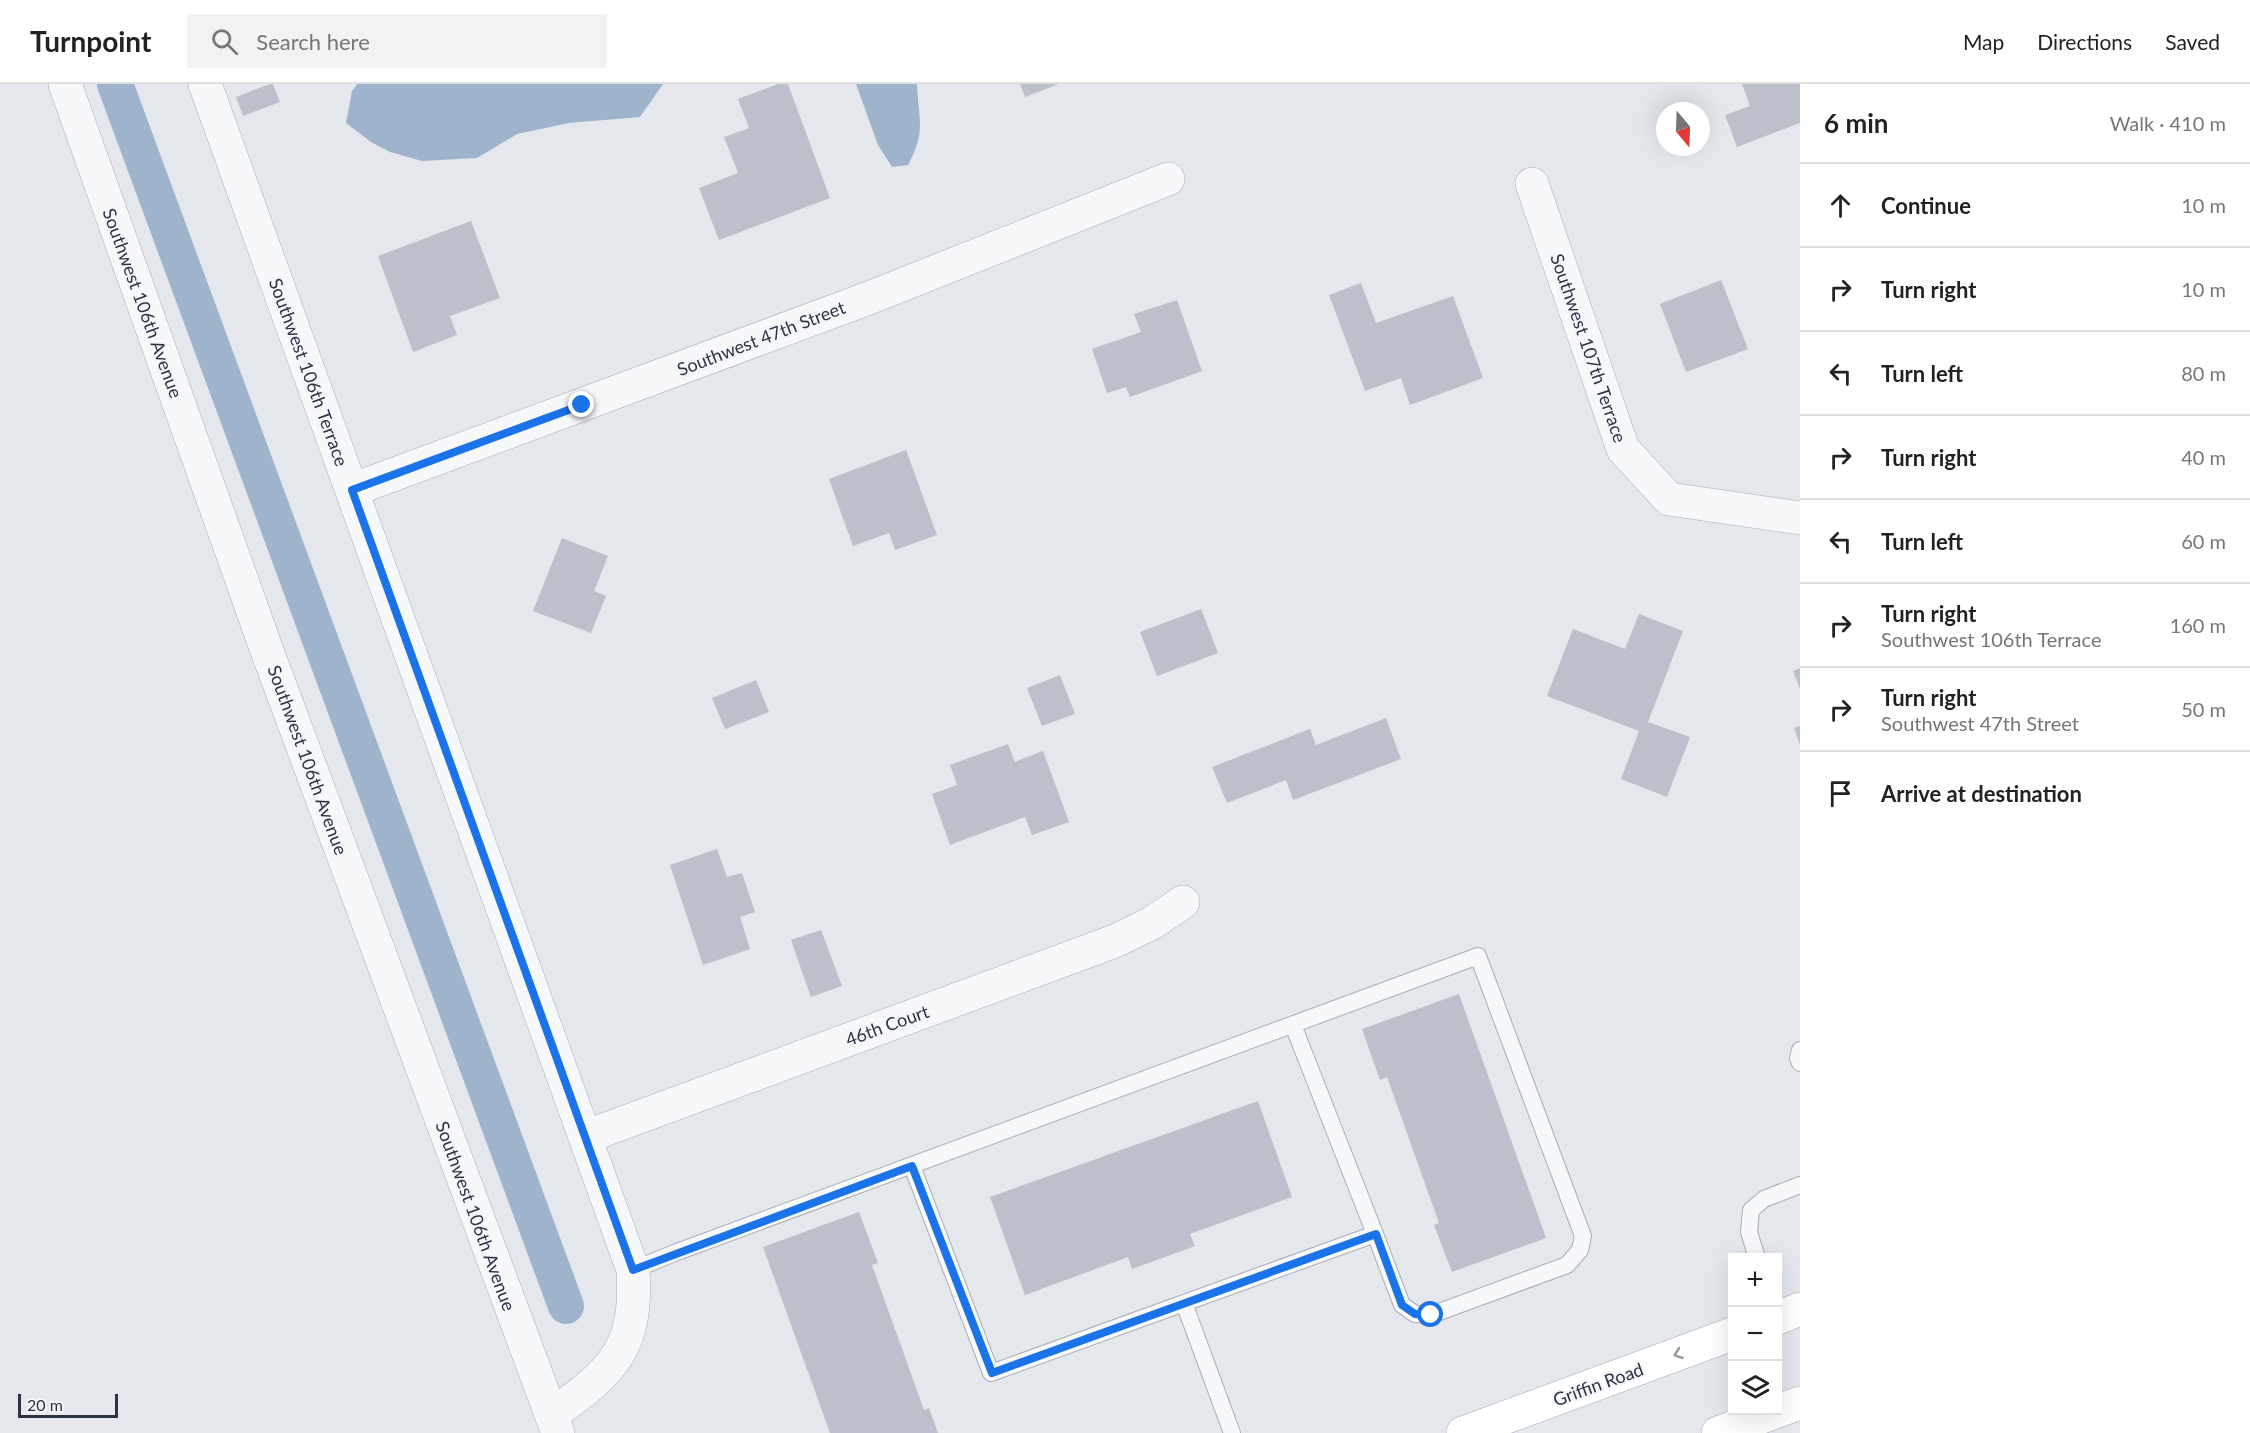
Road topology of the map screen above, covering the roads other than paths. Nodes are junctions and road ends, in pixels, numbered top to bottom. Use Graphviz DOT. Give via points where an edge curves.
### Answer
graph roads {
  1 [pos="65,84"];
  2 [pos="205,84"];
  3 [pos="1168,179"];
  4 [pos="1532,184"];
  5 [pos="352,490"];
  6 [pos="1800,518"];
  7 [pos="1183,902"];
  8 [pos="1293,1025"];
  9 [pos="1800,1050"];
  10 [pos="1800,1063"];
  11 [pos="585,1137"];
  12 [pos="912,1166"];
  13 [pos="1800,1185"];
  14 [pos="1376,1234"];
  15 [pos="1756,1253"];
  16 [pos="633,1270"];
  17 [pos="1184,1303"];
  18 [pos="1728,1335"];
  19 [pos="1800,1403"];
  20 [pos="554,1424"];
  21 [pos="1232,1433"];
  22 [pos="1463,1433"];
  23 [pos="1718,1433"];
  1 -- 20 [label="street, Southwest 106th Avenue" via="270,659"];
  2 -- 5 [label="street, Southwest 106th Terrace"];
  3 -- 5 [label="street, Southwest 47th Street" via="837,310"];
  4 -- 6 [label="street, Southwest 107th Terrace" via="1623,449 1669,499"];
  5 -- 11 [label="street, Southwest 106th Terrace"];
  7 -- 11 [label="street, 46th Court" via="1115,941"];
  8 -- 12 [label="lane"];
  8 -- 14 [label="lane"];
  8 -- 14 [label="lane" via="1478,956 1583,1236 1580,1250 1567,1265 1431,1315 1415,1314 1402,1305"];
  9 -- 10 [label="lane"];
  11 -- 16 [label="street, Southwest 106th Terrace"];
  12 -- 16 [label="lane"];
  12 -- 17 [label="lane" via="992,1373"];
  13 -- 15 [label="lane" via="1764,1199 1751,1210 1749,1232"];
  14 -- 17 [label="lane"];
  16 -- 20 [label="street, Southwest 106th Terrace" via="630,1328 617,1357"];
  17 -- 21 [label="lane"];
  18 -- 22 [label="main road, Griffin Road, one-way"];
  19 -- 23 [label="main road"];
}
